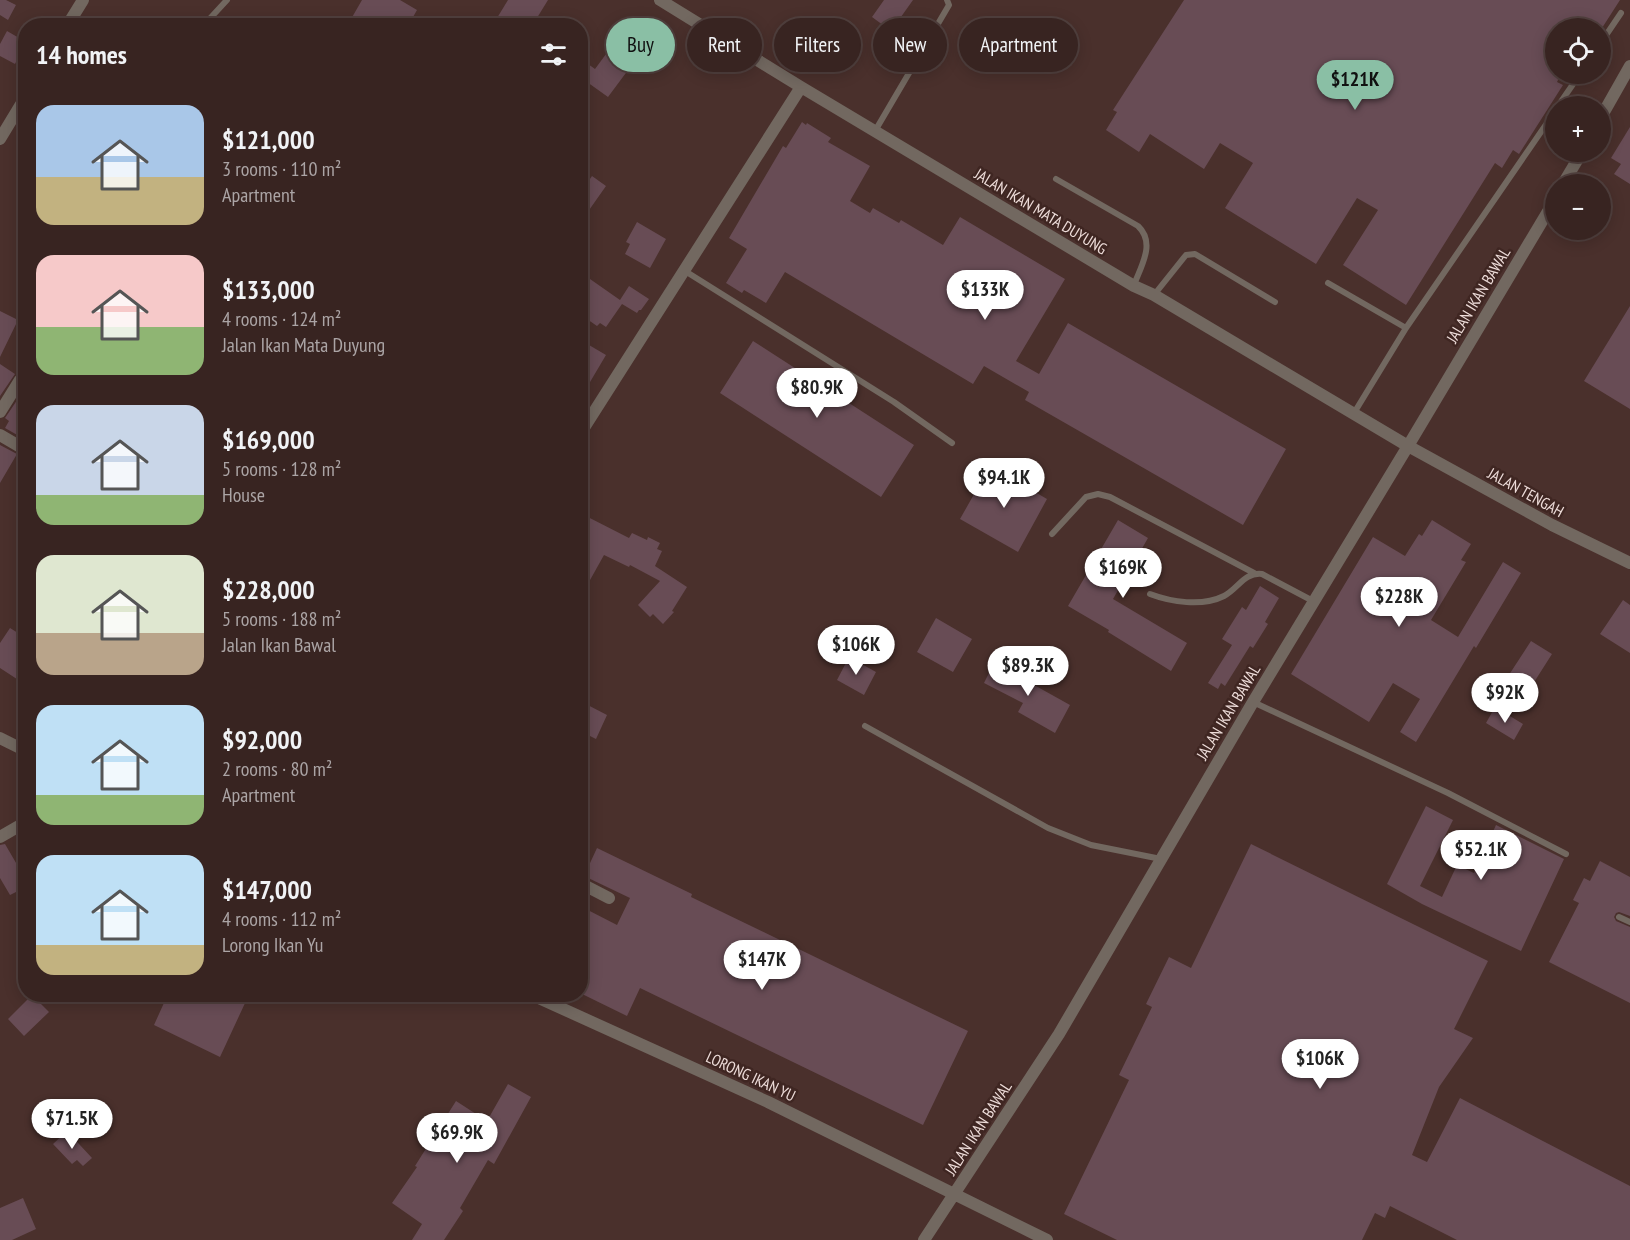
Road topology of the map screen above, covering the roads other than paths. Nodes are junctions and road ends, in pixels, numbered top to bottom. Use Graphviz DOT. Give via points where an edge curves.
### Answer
graph roads {
  1 [pos="83,0"];
  2 [pos="227,0"];
  3 [pos="660,0"];
  4 [pos="947,0"];
  5 [pos="1621,13"];
  6 [pos="73,18"];
  7 [pos="210,18"];
  8 [pos="1611,28"];
  9 [pos="1630,66"];
  10 [pos="801,87"];
  11 [pos="1611,100"];
  12 [pos="18,109"];
  13 [pos="1545,125"];
  14 [pos="875,131"];
  15 [pos="0,139"];
  16 [pos="1056,180"];
  17 [pos="1545,216"];
  18 [pos="684,270"];
  19 [pos="1329,283"];
  20 [pos="1134,286"];
  21 [pos="1154,295"];
  22 [pos="1275,302"];
  23 [pos="1406,328"];
  24 [pos="18,383"];
  25 [pos="0,412"];
  26 [pos="1354,412"];
  27 [pos="588,421"];
  28 [pos="0,435"];
  29 [pos="952,443"];
  30 [pos="18,446"];
  31 [pos="1408,446"];
  32 [pos="1052,534"];
  33 [pos="1630,563"];
  34 [pos="1254,573"];
  35 [pos="1150,594"];
  36 [pos="1313,601"];
  37 [pos="1253,702"];
  38 [pos="865,726"];
  39 [pos="0,738"];
  40 [pos="18,747"];
  41 [pos="18,827"];
  42 [pos="0,837"];
  43 [pos="1566,854"];
  44 [pos="1161,859"];
  45 [pos="588,887"];
  46 [pos="609,898"];
  47 [pos="1619,917"];
  48 [pos="1630,922"];
  49 [pos="548,1002"];
  50 [pos="955,1195"];
  51 [pos="924,1240"];
  52 [pos="1047,1240"];
  1 -- 6 [label="street"];
  2 -- 7 [label="lane"];
  3 -- 10 [label="street, JALAN IKAN MATA DUYUNG"];
  4 -- 14 [label="lane" via="949,5"];
  5 -- 8 [label="lane"];
  9 -- 11 [label="street"];
  10 -- 14 [label="street, JALAN IKAN MATA DUYUNG"];
  10 -- 18 [label="street"];
  12 -- 15 [label="street"];
  13 -- 23 [label="lane"];
  14 -- 20 [label="street, JALAN IKAN MATA DUYUNG"];
  16 -- 20 [label="lane" via="1143,231 1147,249"];
  17 -- 31 [label="street, JALAN IKAN BAWAL"];
  18 -- 27 [label="street"];
  18 -- 29 [label="lane"];
  19 -- 23 [label="lane"];
  20 -- 21 [label="street, JALAN IKAN MATA DUYUNG"];
  21 -- 22 [label="lane" via="1186,255 1195,254"];
  21 -- 26 [label="street, JALAN IKAN MATA DUYUNG"];
  23 -- 26 [label="lane"];
  24 -- 25 [label="street"];
  26 -- 31 [label="street, JALAN IKAN MATA DUYUNG"];
  28 -- 30 [label="street"];
  31 -- 33 [label="street, JALAN TENGAH"];
  31 -- 36 [label="street, JALAN IKAN BAWAL"];
  32 -- 34 [label="lane" via="1086,497 1098,494"];
  34 -- 35 [label="lane" via="1216,599 1179,602"];
  34 -- 36 [label="lane"];
  36 -- 37 [label="street, JALAN IKAN BAWAL"];
  37 -- 43 [label="lane" via="1448,793"];
  37 -- 44 [label="street, JALAN IKAN BAWAL"];
  38 -- 44 [label="lane" via="1048,828 1091,845"];
  39 -- 40 [label="street"];
  41 -- 42 [label="street"];
  44 -- 50 [label="street, JALAN IKAN BAWAL" via="1059,1034"];
  45 -- 46 [label="street"];
  47 -- 48 [label="lane"];
  49 -- 50 [label="street, LORONG IKAN YU" via="768,1102"];
  50 -- 51 [label="street, JALAN IKAN BAWAL"];
  50 -- 52 [label="street, LORONG IKAN YU"];
}
